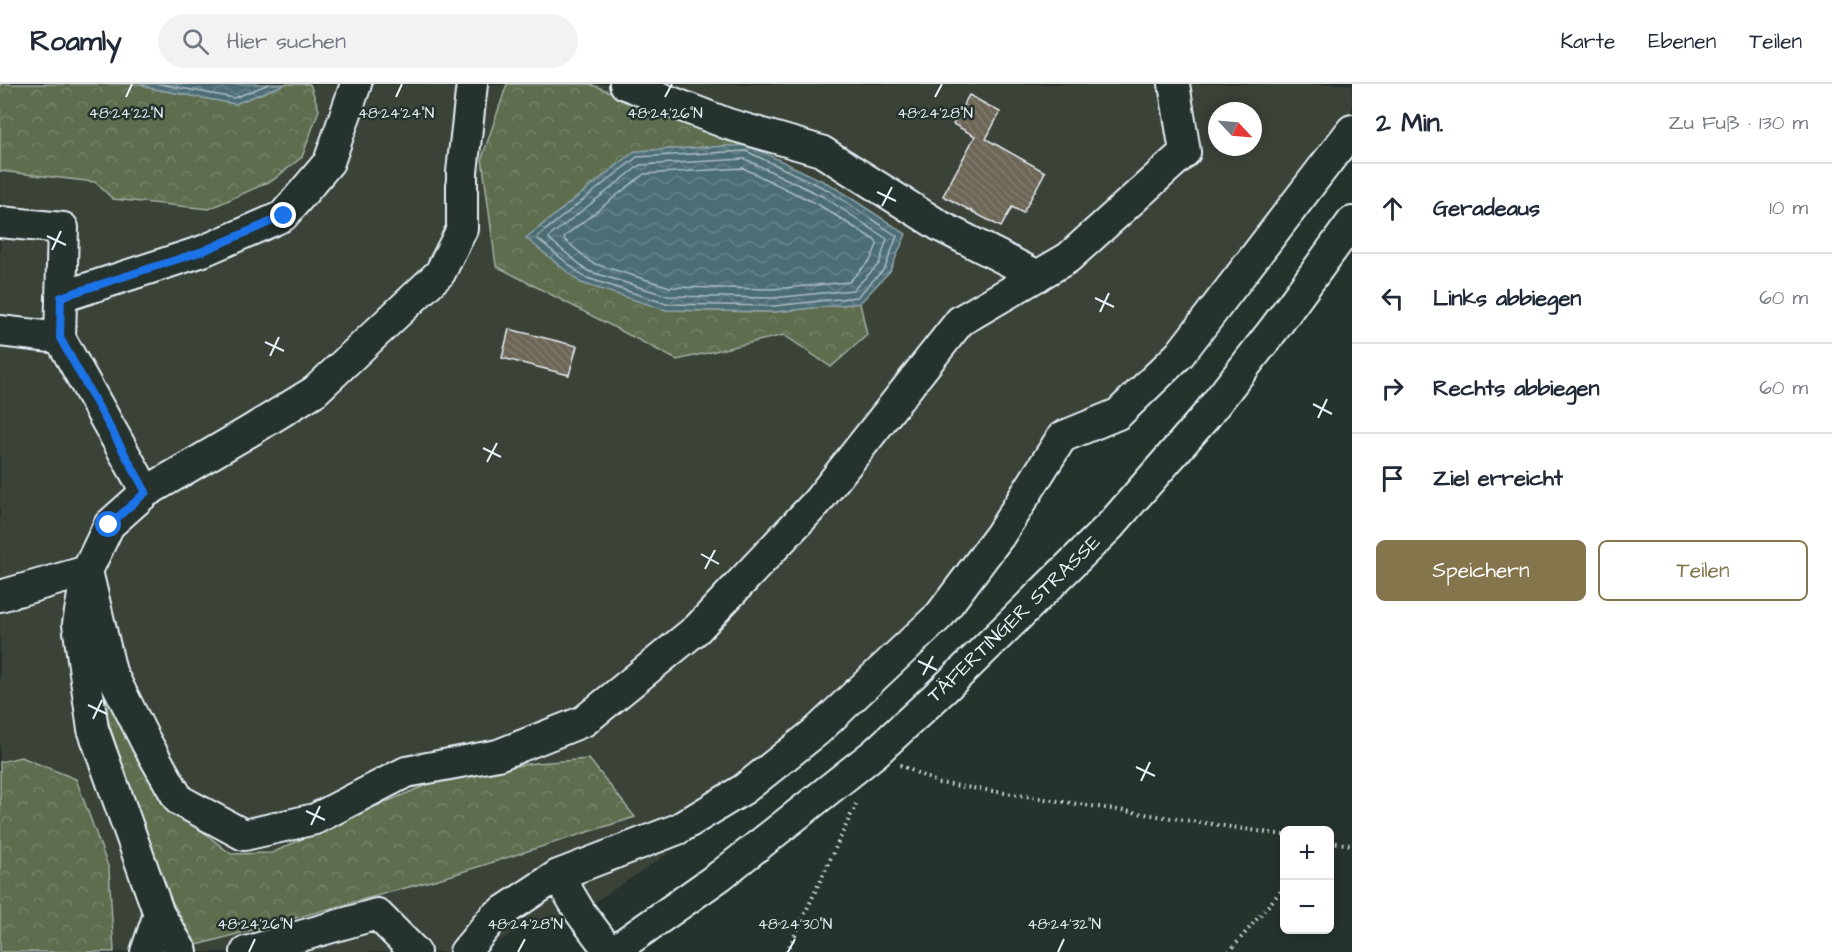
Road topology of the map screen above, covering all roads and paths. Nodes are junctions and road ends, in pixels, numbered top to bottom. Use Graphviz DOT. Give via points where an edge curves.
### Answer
graph roads {
  1 [pos="356,84"];
  2 [pos="472,84"];
  3 [pos="625,84"];
  4 [pos="1174,84"];
  5 [pos="1352,130"];
  6 [pos="0,222"];
  7 [pos="1352,222"];
  8 [pos="1038,276"];
  9 [pos="61,297"];
  10 [pos="0,331"];
  11 [pos="60,338"];
  12 [pos="146,492"];
  13 [pos="87,571"];
  14 [pos="0,596"];
  15 [pos="875,753"];
  16 [pos="857,801"];
  17 [pos="1280,834"];
  18 [pos="1334,843"];
  19 [pos="1352,845"];
  20 [pos="558,875"];
  21 [pos="1280,892"];
  22 [pos="159,914"];
  23 [pos="146,952"];
  24 [pos="182,952"];
  25 [pos="246,952"];
  26 [pos="415,952"];
  27 [pos="465,952"];
  28 [pos="611,952"];
  29 [pos="787,952"];
  30 [pos="1228,952"];
  1 -- 9 [label="street" via="329,162 284,216 203,251"];
  2 -- 12 [label="street" via="462,172 462,229 440,273 315,391"];
  3 -- 8 [label="street" via="728,124 821,152 940,226"];
  4 -- 8 [label="street" via="1185,152 1068,258"];
  5 -- 20 [label="street" via="1180,354 1118,414 1062,437 1000,534 940,615 817,731 744,789 678,829"];
  6 -- 9 [label="street" via="63,228"];
  7 -- 15 [label="street, TÄFERTINGER STRASSE" via="1206,416 1111,525"];
  8 -- 13 [label="street" via="960,321 817,502 697,629 584,721 498,754 406,771 315,819 244,834 179,800 111,672"];
  9 -- 11 [label="street"];
  10 -- 11 [label="street"];
  11 -- 12 [label="street"];
  12 -- 13 [label="street" via="109,525"];
  13 -- 14 [label="street"];
  13 -- 22 [label="street" via="78,624 93,729"];
  15 -- 17 [label="path" via="939,783"];
  15 -- 28 [label="street, TÄFERTINGER STRASSE" via="721,875"];
  16 -- 29 [label="path"];
  18 -- 19 [label="path"];
  20 -- 27 [label="street" via="493,918"];
  20 -- 28 [label="street"];
  21 -- 30 [label="path"];
  22 -- 23 [label="street"];
  22 -- 24 [label="street"];
  25 -- 26 [label="street" via="376,914"];
}
